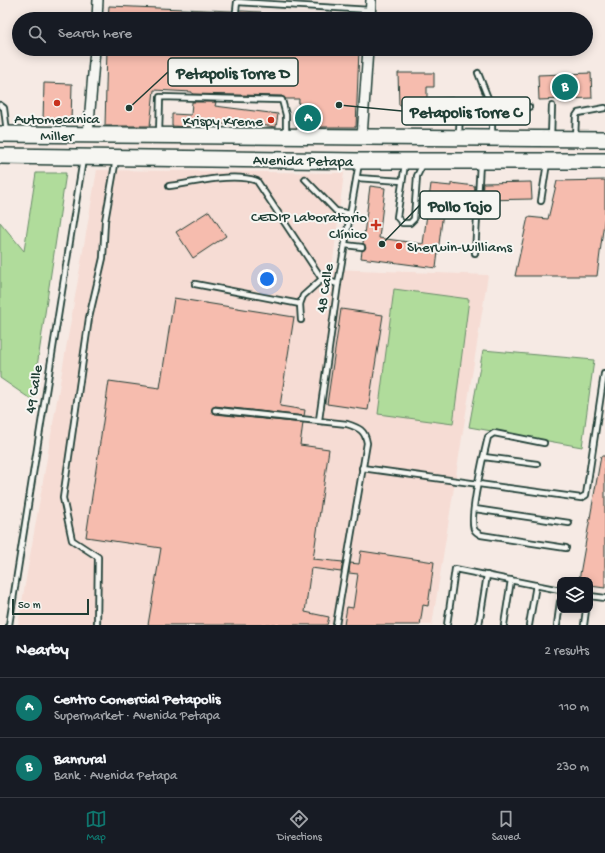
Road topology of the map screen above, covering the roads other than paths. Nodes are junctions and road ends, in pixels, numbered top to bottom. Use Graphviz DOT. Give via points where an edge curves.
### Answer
graph roads {
  1 [pos="98,0"];
  2 [pos="371,0"];
  3 [pos="236,10"];
  4 [pos="97,12"];
  5 [pos="339,12"];
  6 [pos="370,12"];
  7 [pos="94,56"];
  8 [pos="368,56"];
  9 [pos="478,73"];
  10 [pos="435,102"];
  11 [pos="0,105"];
  12 [pos="552,106"];
  13 [pos="529,107"];
  14 [pos="492,108"];
  15 [pos="605,108"];
  16 [pos="271,130"];
  17 [pos="4,134"];
  18 [pos="88,135"];
  19 [pos="159,135"];
  20 [pos="286,136"];
  21 [pos="362,138"];
  22 [pos="459,138"];
  23 [pos="492,138"];
  24 [pos="550,139"];
  25 [pos="575,139"];
  26 [pos="605,139"];
  27 [pos="0,156"];
  28 [pos="84,157"];
  29 [pos="116,157"];
  30 [pos="406,160"];
  31 [pos="360,161"];
  32 [pos="424,161"];
  33 [pos="481,161"];
  34 [pos="547,161"];
  35 [pos="605,161"];
  36 [pos="357,178"];
  37 [pos="305,179"];
  38 [pos="402,180"];
  39 [pos="169,186"];
  40 [pos="541,201"];
  41 [pos="350,214"];
  42 [pos="344,245"];
  43 [pos="362,248"];
  44 [pos="475,253"];
  45 [pos="322,279"];
  46 [pos="195,284"];
  47 [pos="338,284"];
  48 [pos="300,304"];
  49 [pos="301,320"];
  50 [pos="604,374"];
  51 [pos="215,410"];
  52 [pos="319,420"];
  53 [pos="544,442"];
  54 [pos="484,457"];
  55 [pos="537,464"];
  56 [pos="362,468"];
  57 [pos="478,483"];
  58 [pos="475,509"];
  59 [pos="569,524"];
  60 [pos="566,548"];
  61 [pos="487,575"];
  62 [pos="511,580"];
  63 [pos="536,585"];
  64 [pos="557,589"];
  65 [pos="593,596"];
  66 [pos="605,598"];
  67 [pos="559,613"];
  68 [pos="586,613"];
  69 [pos="9,625"];
  70 [pos="97,625"];
  71 [pos="336,625"];
  72 [pos="447,625"];
  73 [pos="479,625"];
  74 [pos="504,625"];
  75 [pos="529,625"];
  76 [pos="557,625"];
  77 [pos="584,625"];
  1 -- 4 [label="street"];
  2 -- 6 [label="street"];
  3 -- 5 [label="lane" via="237,2"];
  7 -- 18 [label="street"];
  8 -- 21 [label="street"];
  9 -- 14 [label="lane"];
  10 -- 22 [label="lane" via="457,102 460,110"];
  11 -- 17 [label="lane" via="5,112"];
  12 -- 24 [label="lane"];
  13 -- 14 [label="lane"];
  14 -- 23 [label="lane"];
  15 -- 25 [label="lane" via="578,113"];
  16 -- 20 [label="lane" via="278,130"];
  17 -- 18 [label="main road, Avenida Petapa"];
  18 -- 19 [label="main road, Avenida Petapa"];
  19 -- 20 [label="main road, Avenida Petapa" via="206,132"];
  19 -- 20 [label="lane" via="160,97 282,100 286,115"];
  20 -- 21 [label="main road, Avenida Petapa"];
  21 -- 22 [label="main road, Avenida Petapa"];
  21 -- 31 [label="main road"];
  22 -- 23 [label="main road, Avenida Petapa"];
  23 -- 24 [label="main road, Avenida Petapa"];
  24 -- 25 [label="main road, Avenida Petapa"];
  25 -- 26 [label="main road, Avenida Petapa"];
  27 -- 28 [label="main road, Avenida Petapa"];
  28 -- 29 [label="main road, Avenida Petapa"];
  28 -- 69 [label="lane, 49 Calle"];
  29 -- 31 [label="main road, Avenida Petapa"];
  29 -- 70 [label="lane" via="104,222 102,258 88,318 63,498 72,540 98,557"];
  30 -- 31 [label="main road, Avenida Petapa"];
  30 -- 32 [label="main road, Avenida Petapa"];
  30 -- 38 [label="lane"];
  31 -- 36 [label="lane, 48 Calle"];
  32 -- 33 [label="main road, Avenida Petapa"];
  32 -- 38 [label="lane" via="418,176 414,218 410,223 402,223 397,217"];
  33 -- 34 [label="main road, Avenida Petapa"];
  33 -- 44 [label="lane"];
  34 -- 35 [label="main road, Avenida Petapa"];
  34 -- 40 [label="lane"];
  36 -- 38 [label="lane"];
  36 -- 41 [label="lane, 48 Calle"];
  37 -- 41 [label="lane" via="336,211"];
  39 -- 45 [label="lane" via="211,179 250,178 257,181"];
  41 -- 42 [label="lane, 48 Calle"];
  42 -- 43 [label="lane"];
  42 -- 47 [label="lane, 48 Calle"];
  45 -- 47 [label="lane"];
  45 -- 48 [label="lane" via="303,296"];
  46 -- 48 [label="lane"];
  47 -- 52 [label="lane, 48 Calle"];
  48 -- 49 [label="lane"];
  50 -- 57 [label="lane" via="585,497 574,498"];
  51 -- 52 [label="lane"];
  52 -- 56 [label="lane" via="347,424 359,428 365,434 367,443"];
  53 -- 54 [label="lane" via="494,433 488,437"];
  54 -- 55 [label="lane"];
  54 -- 57 [label="lane"];
  56 -- 57 [label="lane"];
  56 -- 71 [label="lane"];
  57 -- 58 [label="lane"];
  58 -- 59 [label="lane"];
  58 -- 60 [label="lane" via="474,528 481,535"];
  61 -- 62 [label="lane"];
  61 -- 72 [label="lane" via="455,569"];
  61 -- 73 [label="lane"];
  62 -- 63 [label="lane"];
  62 -- 74 [label="lane"];
  63 -- 64 [label="lane"];
  63 -- 75 [label="lane"];
  65 -- 66 [label="lane"];
  67 -- 76 [label="lane"];
  68 -- 77 [label="lane"];
}
